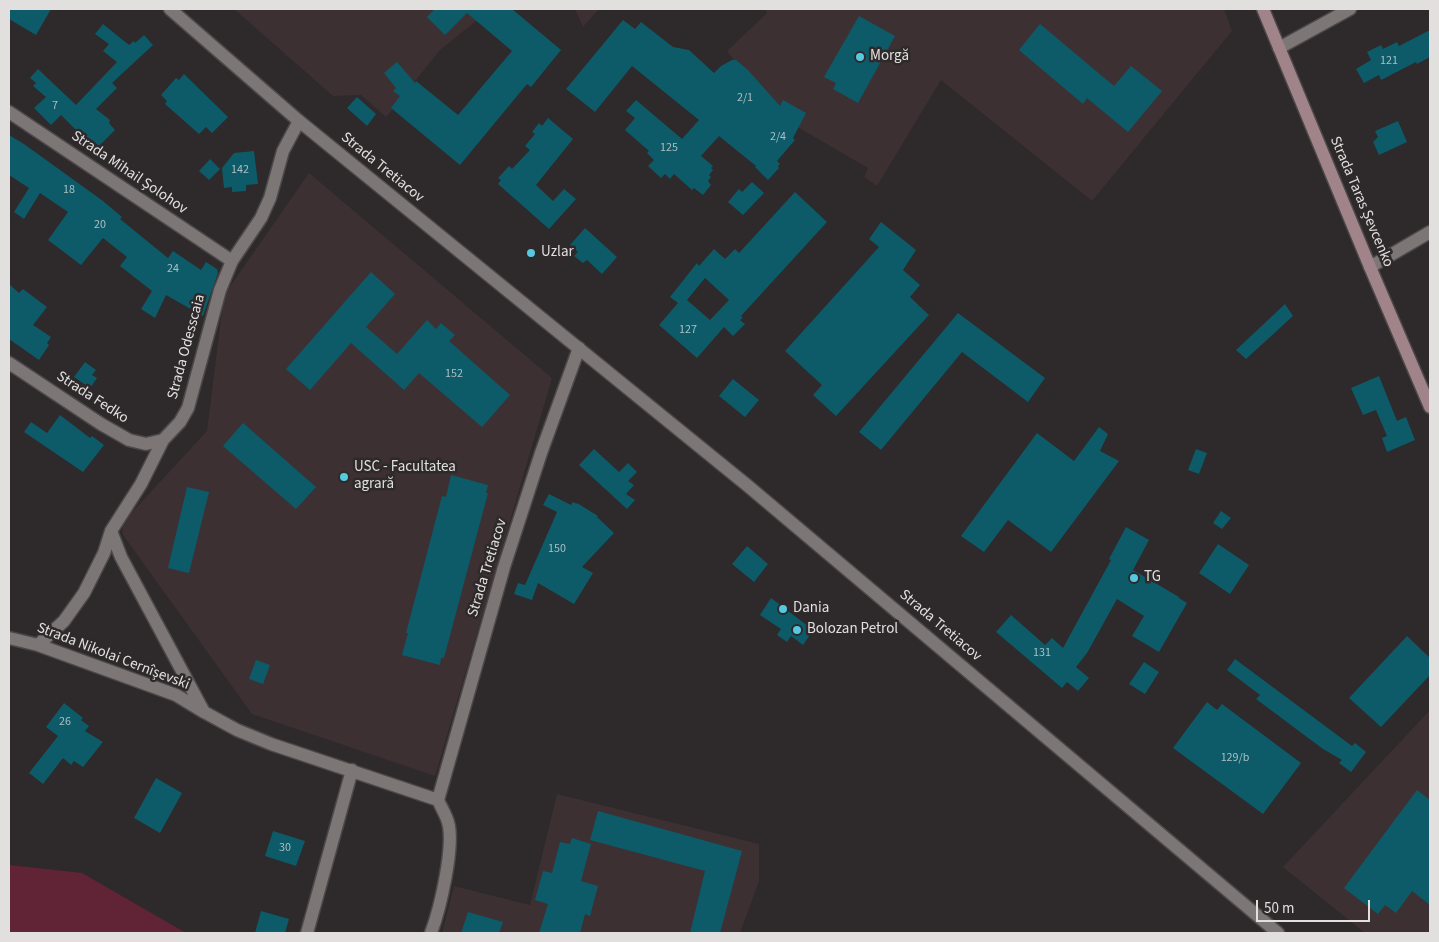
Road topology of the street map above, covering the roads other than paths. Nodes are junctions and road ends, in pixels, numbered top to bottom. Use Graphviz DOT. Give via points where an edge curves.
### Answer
graph roads {
  1 [pos="170,9"];
  2 [pos="1263,9"];
  3 [pos="1350,9"];
  4 [pos="1279,48"];
  5 [pos="9,112"];
  6 [pos="299,121"];
  7 [pos="1430,232"];
  8 [pos="232,261"];
  9 [pos="1370,267"];
  10 [pos="579,348"];
  11 [pos="9,363"];
  12 [pos="1430,407"];
  13 [pos="163,440"];
  14 [pos="111,531"];
  15 [pos="9,638"];
  16 [pos="38,645"];
  17 [pos="204,712"];
  18 [pos="352,770"];
  19 [pos="438,800"];
  20 [pos="307,933"];
  21 [pos="432,933"];
  22 [pos="1278,933"];
  1 -- 6 [label="street, Strada Tretiacov"];
  2 -- 4 [label="main road, Strada Taras Șevcenko"];
  3 -- 4 [label="street"];
  4 -- 9 [label="main road, Strada Taras Șevcenko"];
  5 -- 8 [label="street, Strada Mihail Șolohov"];
  6 -- 8 [label="street, Strada Odesscaia" via="284,152 261,218"];
  6 -- 10 [label="street, Strada Tretiacov"];
  7 -- 9 [label="street"];
  8 -- 13 [label="street, Strada Odesscaia" via="220,290 188,408"];
  9 -- 12 [label="main road, Strada Taras Șevcenko"];
  10 -- 19 [label="street, Strada Tretiacov" via="504,567"];
  10 -- 22 [label="street, Strada Tretiacov" via="764,499"];
  11 -- 13 [label="street, Strada Fedko" via="129,440 146,444"];
  13 -- 14 [label="street, Strada Odesscaia" via="141,484"];
  14 -- 16 [label="street, Strada Odesscaia" via="84,593 64,621"];
  14 -- 17 [label="street, Strada Nikolai Cernîșevski" via="121,557"];
  15 -- 16 [label="street, Strada Nikolai Cernîșevski"];
  16 -- 17 [label="street, Strada Nikolai Cernîșevski" via="176,695"];
  17 -- 18 [label="street, Strada Nikolai Cernîșevski" via="271,744"];
  18 -- 19 [label="street, Strada Nikolai Cernîșevski"];
  18 -- 20 [label="street"];
  19 -- 21 [label="street" via="448,822 449,849"];
}
